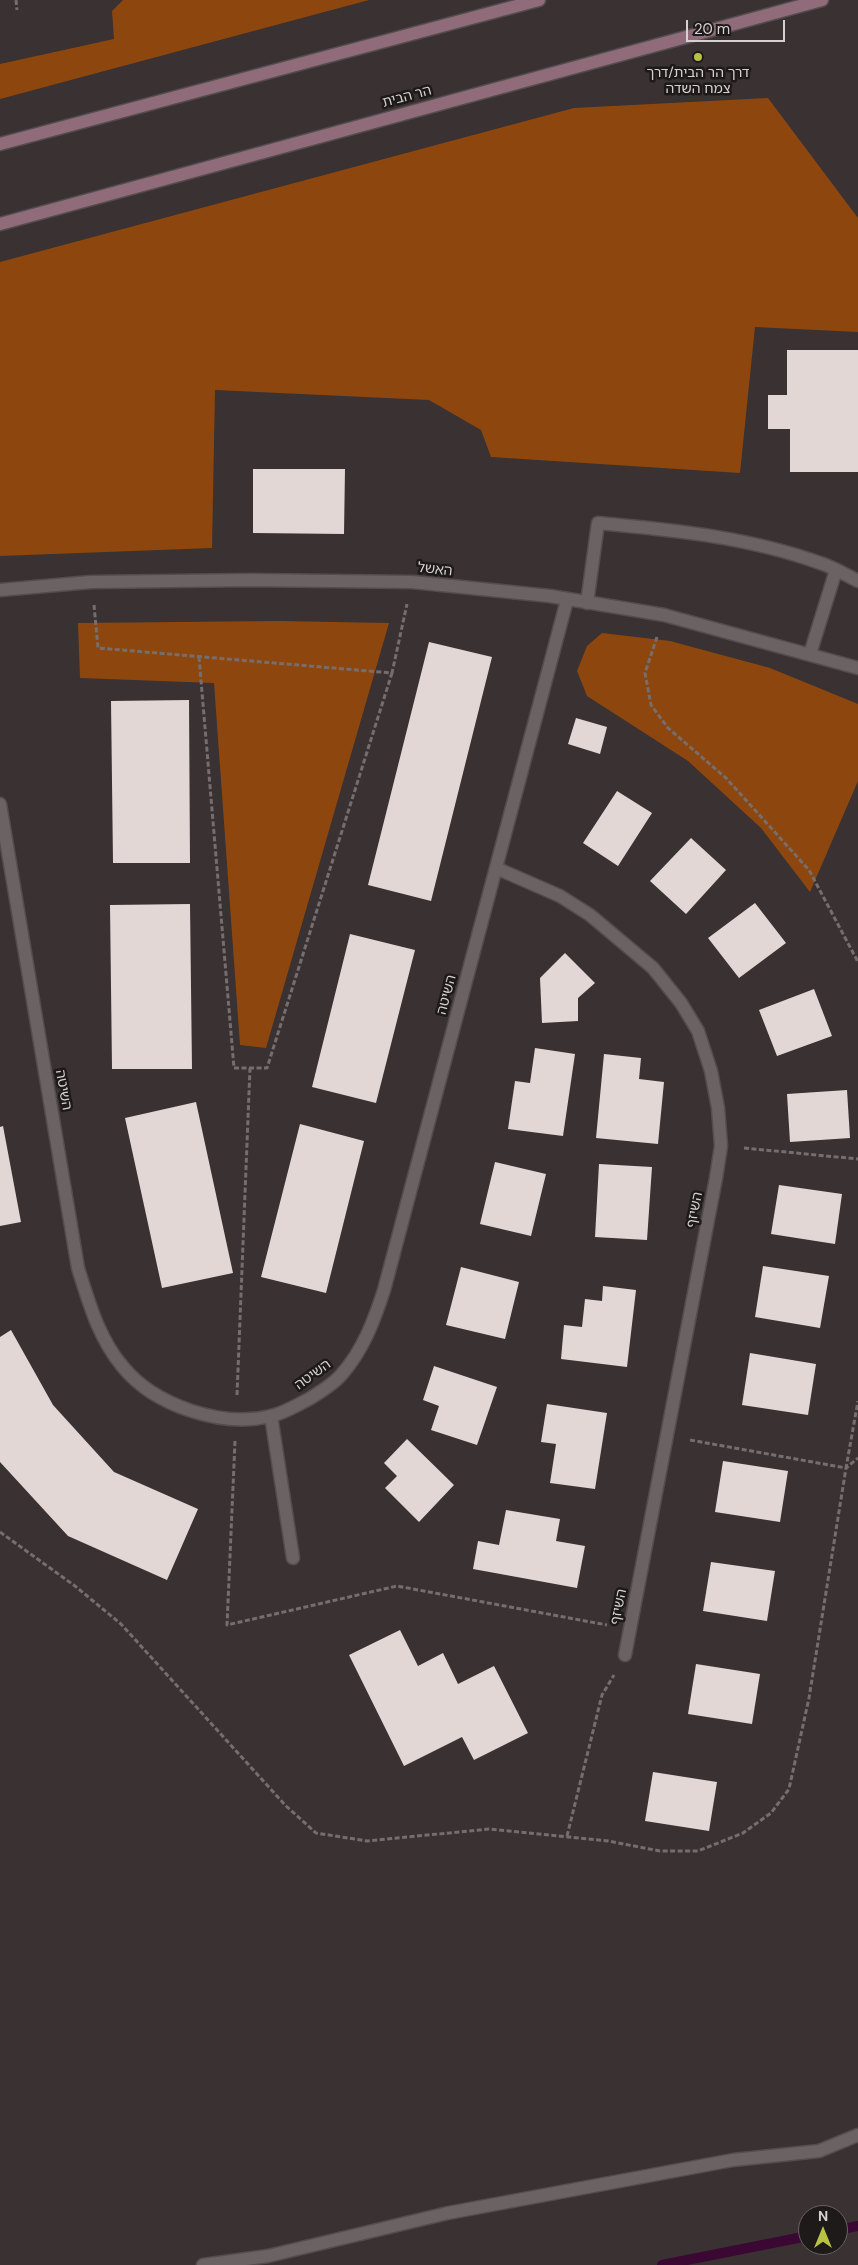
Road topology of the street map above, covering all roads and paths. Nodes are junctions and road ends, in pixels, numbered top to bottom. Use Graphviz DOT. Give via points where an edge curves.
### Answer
graph roads {
  1 [pos="16,0"];
  2 [pos="539,0"];
  3 [pos="822,0"];
  4 [pos="18,10"];
  5 [pos="0,144"];
  6 [pos="0,224"];
  7 [pos="836,570"];
  8 [pos="858,581"];
  9 [pos="92,582"];
  10 [pos="412,582"];
  11 [pos="0,590"];
  12 [pos="567,600"];
  13 [pos="587,603"];
  14 [pos="664,614"];
  15 [pos="810,654"];
  16 [pos="199,657"];
  17 [pos="858,668"];
  18 [pos="392,673"];
  19 [pos="0,804"];
  20 [pos="496,868"];
  21 [pos="858,962"];
  22 [pos="250,1068"];
  23 [pos="721,1146"];
  24 [pos="858,1159"];
  25 [pos="858,1401"];
  26 [pos="271,1416"];
  27 [pos="236,1420"];
  28 [pos="667,1436"];
  29 [pos="858,1458"];
  30 [pos="846,1468"];
  31 [pos="0,1532"];
  32 [pos="293,1558"];
  33 [pos="630,1630"];
  34 [pos="625,1655"];
  35 [pos="567,1836"];
  36 [pos="858,2135"];
  37 [pos="203,2265"];
  1 -- 4 [label="path"];
  2 -- 5 [label="main road"];
  3 -- 6 [label="main road, הר הבית"];
  7 -- 8 [label="street"];
  7 -- 13 [label="street" via="761,546 680,531 598,523"];
  7 -- 15 [label="street"];
  9 -- 10 [label="street, האשל"];
  9 -- 11 [label="street, האשל"];
  9 -- 16 [label="path" via="98,648"];
  10 -- 12 [label="street, האשל"];
  10 -- 18 [label="path"];
  12 -- 13 [label="street, האשל"];
  12 -- 20 [label="street, השיטה"];
  13 -- 14 [label="street, האשל"];
  14 -- 15 [label="street, האשל"];
  14 -- 21 [label="path" via="645,673 651,706 668,728 726,778 809,870"];
  15 -- 17 [label="street, האשל"];
  16 -- 18 [label="path"];
  16 -- 22 [label="path" via="234,1068"];
  18 -- 22 [label="path" via="267,1068"];
  19 -- 27 [label="street, השיטה" via="78,1268 90,1308 103,1338 123,1368 153,1393 183,1408"];
  20 -- 23 [label="street, השיזף" via="560,896 590,915 653,968 698,1030 711,1070"];
  20 -- 26 [label="street, השיטה" via="372,1328 342,1375 319,1393"];
  22 -- 27 [label="path"];
  23 -- 24 [label="path"];
  23 -- 28 [label="street, השיזף"];
  25 -- 30 [label="path"];
  26 -- 27 [label="street, השיטה"];
  26 -- 32 [label="street"];
  27 -- 33 [label="path" via="227,1625 397,1586"];
  28 -- 30 [label="path"];
  28 -- 33 [label="street, השיזף"];
  29 -- 30 [label="path"];
  30 -- 35 [label="path" via="809,1698 789,1789 771,1813 743,1833 698,1851 660,1851"];
  31 -- 35 [label="path" via="75,1586 120,1624 286,1806 316,1834 367,1841 490,1828"];
  33 -- 34 [label="street, השיזף"];
  34 -- 35 [label="path" via="602,1695"];
  36 -- 37 [label="street" via="819,2151 733,2160 448,2213 268,2256"];
}
